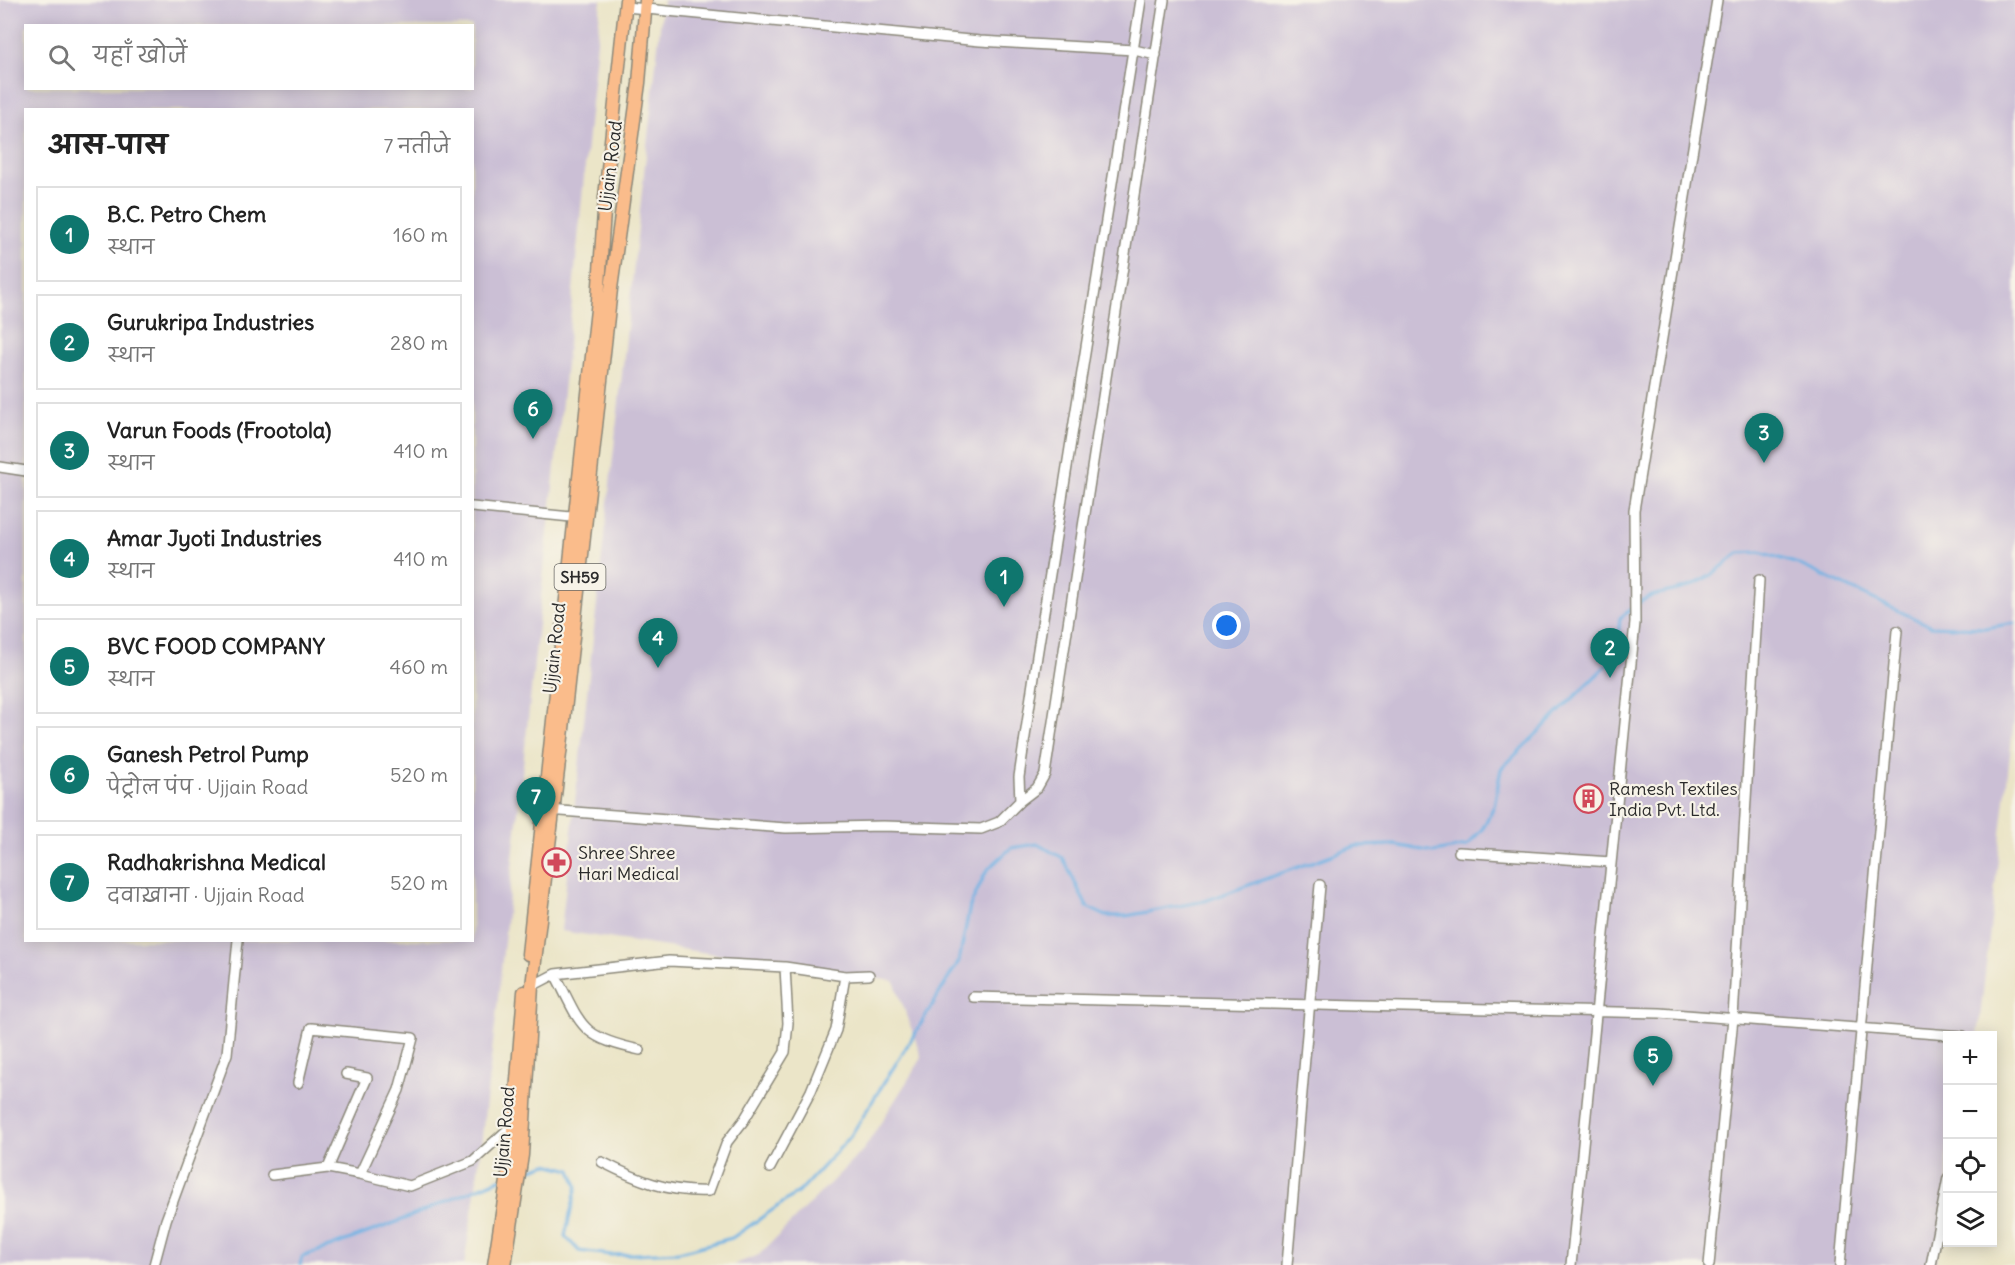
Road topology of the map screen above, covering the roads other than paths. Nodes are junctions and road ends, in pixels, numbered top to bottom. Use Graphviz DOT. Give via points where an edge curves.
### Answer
graph roads {
  1 [pos="1141,0"];
  2 [pos="1164,0"];
  3 [pos="1717,0"];
  4 [pos="626,3"];
  5 [pos="645,4"];
  6 [pos="1134,50"];
  7 [pos="1156,54"];
  8 [pos="0,467"];
  9 [pos="24,471"];
  10 [pos="474,507"];
  11 [pos="580,518"];
  12 [pos="1759,580"];
  13 [pos="1898,631"];
  14 [pos="1020,801"];
  15 [pos="548,810"];
  16 [pos="1459,852"];
  17 [pos="1611,862"];
  18 [pos="1320,885"];
  19 [pos="238,942"];
  20 [pos="785,967"];
  21 [pos="555,974"];
  22 [pos="869,975"];
  23 [pos="845,976"];
  24 [pos="532,986"];
  25 [pos="973,997"];
  26 [pos="1309,1006"];
  27 [pos="1596,1012"];
  28 [pos="1733,1018"];
  29 [pos="1864,1027"];
  30 [pos="1943,1033"];
  31 [pos="640,1050"];
  32 [pos="346,1074"];
  33 [pos="298,1083"];
  34 [pos="514,1124"];
  35 [pos="517,1155"];
  36 [pos="602,1162"];
  37 [pos="328,1168"];
  38 [pos="770,1168"];
  39 [pos="360,1174"];
  40 [pos="272,1175"];
  41 [pos="513,1187"];
  42 [pos="1944,1193"];
  43 [pos="154,1265"];
  44 [pos="494,1265"];
  45 [pos="505,1265"];
  46 [pos="1287,1265"];
  47 [pos="1571,1265"];
  48 [pos="1709,1265"];
  49 [pos="1840,1265"];
  50 [pos="1931,1265"];
  1 -- 6 [label="street"];
  2 -- 7 [label="street"];
  3 -- 17 [label="street" via="1634,510 1635,623"];
  4 -- 5 [label="street"];
  4 -- 11 [label="main road, Ujjain Road / SH59"];
  5 -- 6 [label="street" via="980,41"];
  5 -- 11 [label="main road, Ujjain Road / SH59" via="639,83"];
  6 -- 7 [label="street"];
  6 -- 14 [label="street" via="1037,656 1019,777"];
  7 -- 14 [label="street" via="1046,774 1037,788"];
  8 -- 9 [label="street"];
  10 -- 11 [label="street"];
  11 -- 15 [label="main road, Ujjain Road / SH59"];
  12 -- 28 [label="street"];
  13 -- 29 [label="street"];
  14 -- 15 [label="street" via="999,822 981,829 786,828"];
  15 -- 24 [label="main road, Ujjain Road / SH59"];
  15 -- 34 [label="main road, Ujjain Road / SH59"];
  16 -- 17 [label="street"];
  17 -- 27 [label="street"];
  18 -- 26 [label="street"];
  19 -- 43 [label="street" via="227,1054 166,1220"];
  20 -- 21 [label="street" via="669,961"];
  20 -- 23 [label="street"];
  20 -- 36 [label="street" via="785,1052 727,1142 709,1191 668,1189 638,1181"];
  21 -- 24 [label="street"];
  21 -- 31 [label="street" via="574,1016 589,1034"];
  22 -- 23 [label="street"];
  23 -- 38 [label="street" via="836,1030 811,1091"];
  24 -- 35 [label="main road, Ujjain Road / SH59"];
  25 -- 26 [label="street"];
  26 -- 27 [label="street"];
  26 -- 46 [label="street"];
  27 -- 28 [label="street"];
  27 -- 47 [label="street"];
  28 -- 29 [label="street"];
  28 -- 48 [label="street"];
  29 -- 30 [label="street"];
  29 -- 49 [label="street"];
  32 -- 37 [label="street" via="367,1078"];
  33 -- 39 [label="street" via="311,1028 412,1038 399,1090"];
  34 -- 35 [label="main road, Ujjain Road / SH59"];
  34 -- 39 [label="street" via="472,1161 410,1186"];
  35 -- 41 [label="main road, Ujjain Road / SH59"];
  37 -- 39 [label="street"];
  37 -- 40 [label="street"];
  41 -- 44 [label="main road, Ujjain Road / SH59"];
  41 -- 45 [label="main road, Ujjain Road / SH59"];
  42 -- 50 [label="street"];
}
